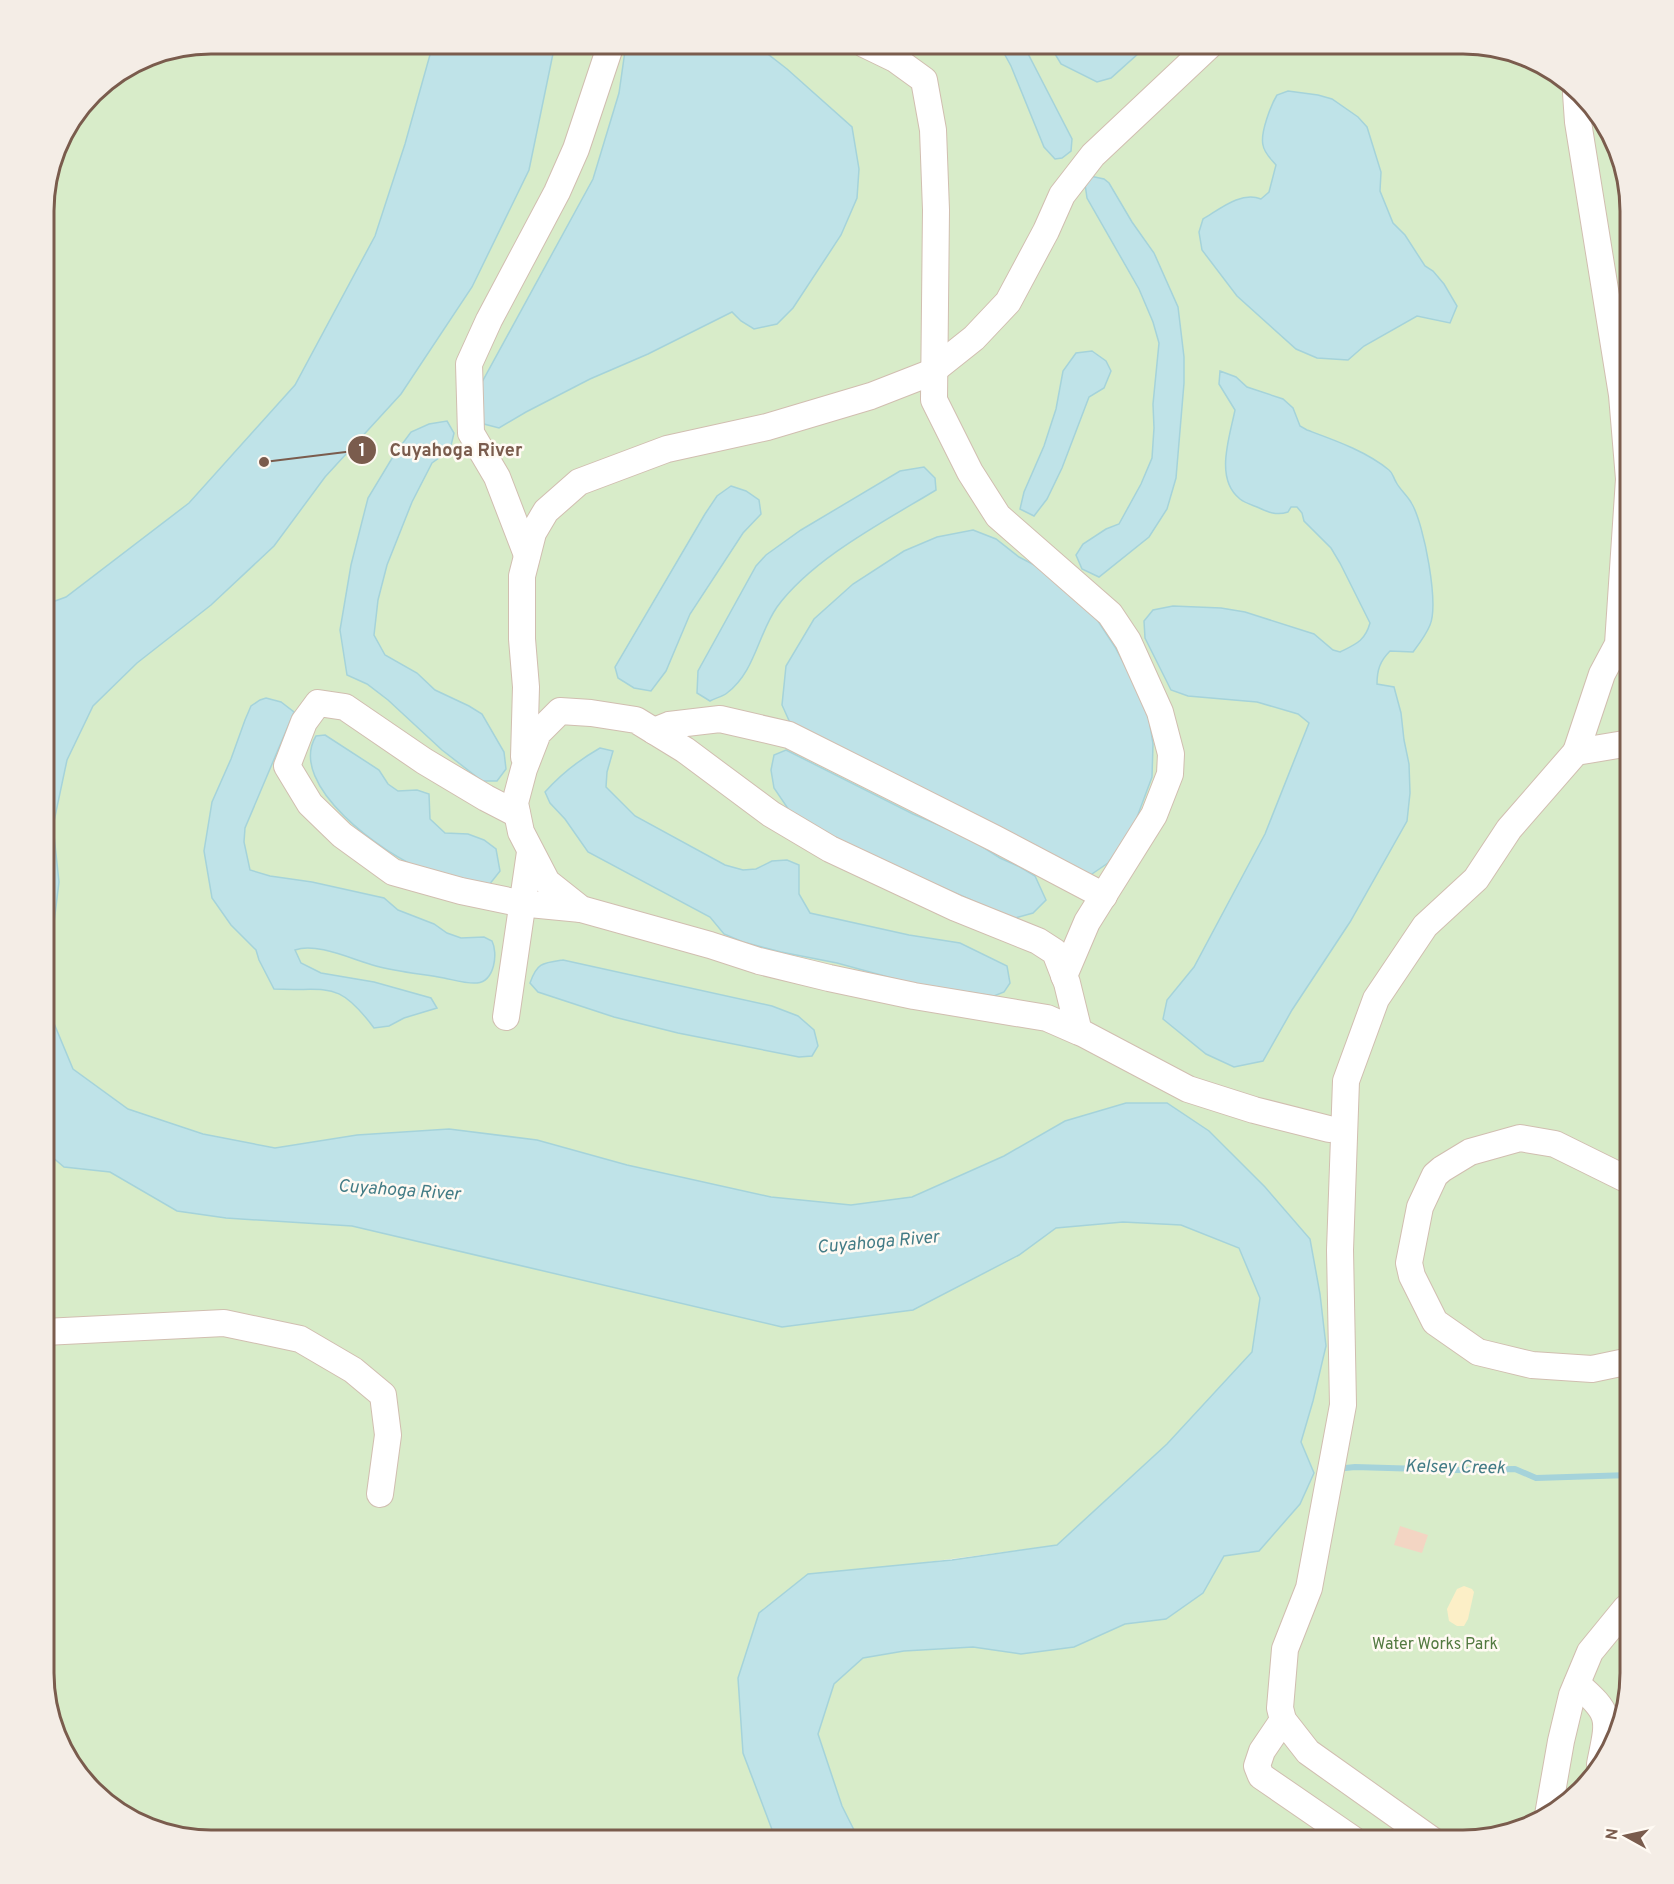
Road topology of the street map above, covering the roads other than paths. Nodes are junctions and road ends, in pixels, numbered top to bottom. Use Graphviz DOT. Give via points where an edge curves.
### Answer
graph roads {
  1 [pos="608,54"];
  2 [pos="885,54"];
  3 [pos="1200,54"];
  4 [pos="1577,103"];
  5 [pos="935,369"];
  6 [pos="1620,383"];
  7 [pos="527,555"];
  8 [pos="1620,658"];
  9 [pos="654,731"];
  10 [pos="1620,745"];
  11 [pos="1576,752"];
  12 [pos="524,769"];
  13 [pos="517,814"];
  14 [pos="530,852"];
  15 [pos="1104,896"];
  16 [pos="523,903"];
  17 [pos="581,909"];
  18 [pos="1064,976"];
  19 [pos="506,1017"];
  20 [pos="1079,1032"];
  21 [pos="1329,1129"];
  22 [pos="1620,1176"];
  23 [pos="54,1332"];
  24 [pos="1620,1363"];
  25 [pos="380,1494"];
  26 [pos="1620,1615"];
  27 [pos="1577,1684"];
  28 [pos="1283,1720"];
  29 [pos="1605,1741"];
  30 [pos="1550,1804"];
  31 [pos="1339,1830"];
  32 [pos="1418,1830"];
  1 -- 7 [label="lane" via="576,149 557,192 468,364 471,434 497,477"];
  2 -- 5 [label="lane" via="924,80 933,130"];
  3 -- 5 [label="lane" via="1093,155 1062,195 1008,302 974,338"];
  4 -- 6 [label="lane"];
  5 -- 7 [label="lane" via="871,396 767,427 667,449 579,482 546,511 533,533"];
  5 -- 15 [label="lane" via="934,400 970,472 998,516 1110,614 1128,641 1160,712 1171,754 1170,774 1154,815"];
  7 -- 12 [label="lane" via="521,601 526,687"];
  8 -- 11 [label="lane" via="1602,674"];
  9 -- 12 [label="lane" via="636,720 560,711 538,733"];
  9 -- 15 [label="lane" via="669,725 720,719 789,735"];
  9 -- 18 [label="lane" via="771,814 830,849 1038,941 1055,952"];
  10 -- 11 [label="lane"];
  11 -- 28 [label="lane" via="1509,828 1476,879 1425,926 1376,999 1346,1081 1340,1250 1343,1405 1309,1588 1285,1649 1280,1708"];
  12 -- 13 [label="lane" via="515,803"];
  13 -- 14 [label="lane"];
  13 -- 16 [label="lane" via="424,761 345,707 318,703 304,722 287,766 310,804 342,835 393,872"];
  14 -- 16 [label="lane"];
  14 -- 17 [label="lane" via="548,882"];
  15 -- 18 [label="lane" via="1087,922"];
  16 -- 17 [label="lane"];
  16 -- 19 [label="lane"];
  17 -- 20 [label="lane" via="759,961 914,996 1047,1018"];
  18 -- 20 [label="lane"];
  20 -- 21 [label="lane" via="1188,1089"];
  22 -- 24 [label="lane" via="1555,1144 1520,1138 1470,1152 1435,1175 1419,1207 1409,1263 1435,1322 1478,1352 1532,1365 1592,1369"];
  23 -- 25 [label="lane" via="224,1323 300,1339 353,1370 383,1395 388,1435"];
  26 -- 27 [label="lane" via="1590,1652"];
  27 -- 29 [label="lane" via="1606,1714"];
  27 -- 30 [label="lane" via="1561,1741"];
  28 -- 31 [label="lane" via="1262,1751 1257,1766 1261,1776"];
  28 -- 32 [label="lane" via="1308,1752"];
}
